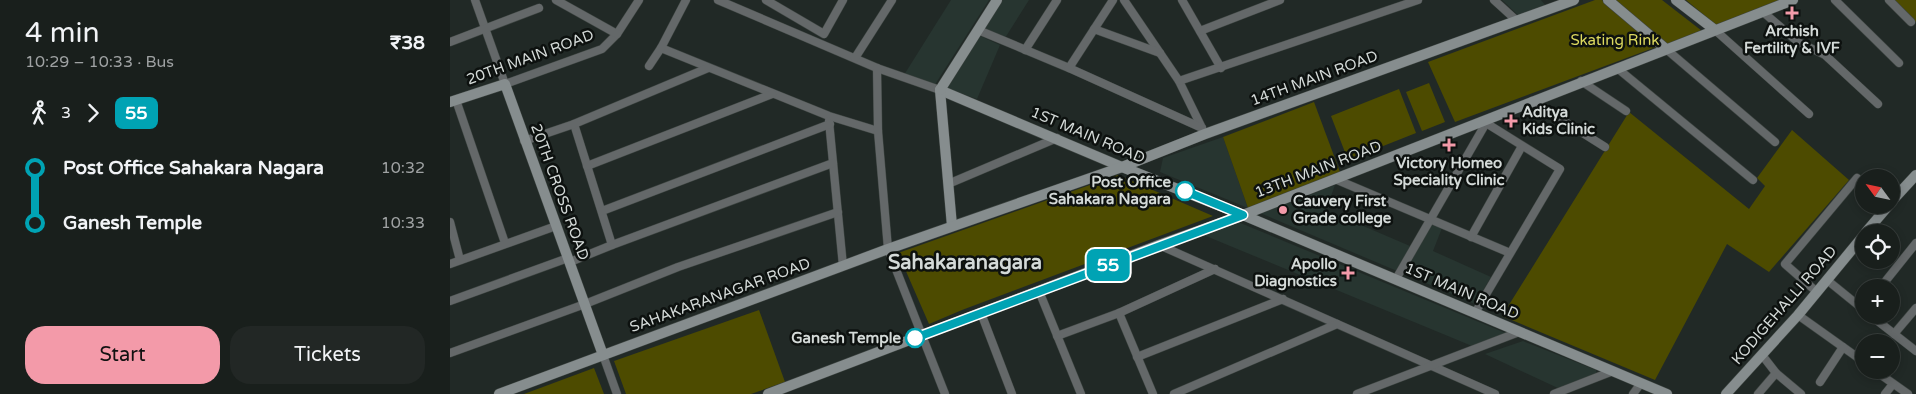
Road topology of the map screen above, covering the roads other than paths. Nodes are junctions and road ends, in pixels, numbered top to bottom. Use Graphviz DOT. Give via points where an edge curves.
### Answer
graph roads {
  1 [pos="475,0"];
  2 [pos="556,0"];
  3 [pos="639,0"];
  4 [pos="686,0"];
  5 [pos="718,0"];
  6 [pos="766,0"];
  7 [pos="843,0"];
  8 [pos="892,0"];
  9 [pos="997,0"];
  10 [pos="1057,0"];
  11 [pos="1112,0"];
  12 [pos="1124,0"];
  13 [pos="1182,0"];
  14 [pos="1255,0"];
  15 [pos="1280,0"];
  16 [pos="1418,0"];
  17 [pos="1494,0"];
  18 [pos="1574,0"];
  19 [pos="1608,0"];
  20 [pos="1676,0"];
  21 [pos="1793,0"];
  22 [pos="1835,0"];
  23 [pos="1889,0"];
  24 [pos="1262,6"];
  25 [pos="539,8"];
  26 [pos="785,11"];
  27 [pos="1763,12"];
  28 [pos="1516,20"];
  29 [pos="1911,22"];
  30 [pos="776,26"];
  31 [pos="485,29"];
  32 [pos="1094,29"];
  33 [pos="978,30"];
  34 [pos="1715,30"];
  35 [pos="1200,31"];
  36 [pos="617,34"];
  37 [pos="450,42"];
  38 [pos="661,48"];
  39 [pos="1666,49"];
  40 [pos="1025,50"];
  41 [pos="1160,53"];
  42 [pos="855,58"];
  43 [pos="1899,63"];
  44 [pos="649,66"];
  45 [pos="708,68"];
  46 [pos="877,68"];
  47 [pos="1069,68"];
  48 [pos="1221,68"];
  49 [pos="1617,68"];
  50 [pos="1179,81"];
  51 [pos="1581,81"];
  52 [pos="505,84"];
  53 [pos="940,90"];
  54 [pos="772,94"];
  55 [pos="453,101"];
  56 [pos="1532,101"];
  57 [pos="1878,104"];
  58 [pos="1626,111"];
  59 [pos="1809,114"];
  60 [pos="829,120"];
  61 [pos="1484,122"];
  62 [pos="574,124"];
  63 [pos="878,131"];
  64 [pos="1203,131"];
  65 [pos="1057,138"];
  66 [pos="524,141"];
  67 [pos="1775,142"];
  68 [pos="1522,146"];
  69 [pos="1605,147"];
  70 [pos="833,163"];
  71 [pos="587,166"];
  72 [pos="1122,166"];
  73 [pos="1916,175"];
  74 [pos="1335,179"];
  75 [pos="1753,180"];
  76 [pos="1855,180"];
  77 [pos="948,184"];
  78 [pos="1900,192"];
  79 [pos="602,211"];
  80 [pos="838,212"];
  81 [pos="1882,214"];
  82 [pos="1243,215"];
  83 [pos="1431,219"];
  84 [pos="450,222"];
  85 [pos="1873,224"];
  86 [pos="556,226"];
  87 [pos="952,226"];
  88 [pos="1471,236"];
  89 [pos="505,243"];
  90 [pos="1916,243"];
  91 [pos="612,245"];
  92 [pos="1159,245"];
  93 [pos="1855,246"];
  94 [pos="888,249"];
  95 [pos="1510,253"];
  96 [pos="460,260"];
  97 [pos="569,260"];
  98 [pos="450,264"];
  99 [pos="843,266"];
  100 [pos="1215,269"];
  101 [pos="1396,279"];
  102 [pos="1887,279"];
  103 [pos="1827,280"];
  104 [pos="1039,291"];
  105 [pos="1817,292"];
  106 [pos="1283,300"];
  107 [pos="450,301"];
  108 [pos="1855,303"];
  109 [pos="585,304"];
  110 [pos="1916,308"];
  111 [pos="981,313"];
  112 [pos="1118,313"];
  113 [pos="1475,313"];
  114 [pos="1798,315"];
  115 [pos="1337,324"];
  116 [pos="1881,324"];
  117 [pos="1519,332"];
  118 [pos="1894,334"];
  119 [pos="922,335"];
  120 [pos="1058,336"];
  121 [pos="1900,339"];
  122 [pos="1843,347"];
  123 [pos="1916,351"];
  124 [pos="450,353"];
  125 [pos="603,355"];
  126 [pos="1762,355"];
  127 [pos="1855,356"];
  128 [pos="1137,357"];
  129 [pos="1429,365"];
  130 [pos="1613,372"];
  131 [pos="1776,374"];
  132 [pos="1886,379"];
  133 [pos="1820,382"];
  134 [pos="1641,383"];
  135 [pos="1893,384"];
  136 [pos="942,393"];
  137 [pos="499,394"];
  138 [pos="617,394"];
  139 [pos="768,394"];
  140 [pos="1012,394"];
  141 [pos="1081,394"];
  142 [pos="1153,394"];
  143 [pos="1174,394"];
  144 [pos="1357,394"];
  145 [pos="1495,394"];
  146 [pos="1554,394"];
  147 [pos="1633,394"];
  148 [pos="1667,394"];
  149 [pos="1726,394"];
  150 [pos="1758,394"];
  151 [pos="1800,394"];
  152 [pos="1885,394"];
  153 [pos="1908,394"];
  1 -- 31 [label="street, 20TH CROSS ROAD"];
  2 -- 36 [label="street"];
  3 -- 36 [label="street, 20TH MAIN ROAD"];
  4 -- 38 [label="street"];
  5 -- 30 [label="street, 1ST MAIN ROAD"];
  6 -- 26 [label="street"];
  7 -- 26 [label="street" via="824,34"];
  8 -- 42 [label="street"];
  9 -- 33 [label="street"];
  10 -- 40 [label="street"];
  11 -- 32 [label="street"];
  12 -- 41 [label="street"];
  13 -- 35 [label="street"];
  14 -- 24 [label="street"];
  15 -- 24 [label="street"];
  16 -- 48 [label="street"];
  17 -- 28 [label="street"];
  18 -- 28 [label="street, 14TH MAIN ROAD"];
  19 -- 39 [label="street"];
  20 -- 34 [label="street"];
  21 -- 27 [label="street, 13TH MAIN ROAD"];
  22 -- 43 [label="street"];
  23 -- 29 [label="street"];
  24 -- 35 [label="street"];
  25 -- 31 [label="street"];
  26 -- 30 [label="street"];
  27 -- 34 [label="street, 13TH MAIN ROAD"];
  27 -- 57 [label="street" via="1798,42 1825,55"];
  28 -- 64 [label="street, 14TH MAIN ROAD"];
  30 -- 42 [label="street, 1ST MAIN ROAD"];
  31 -- 37 [label="street"];
  31 -- 52 [label="street, 20TH CROSS ROAD"];
  32 -- 41 [label="street"];
  32 -- 47 [label="street"];
  33 -- 40 [label="street"];
  33 -- 53 [label="street"];
  34 -- 39 [label="street, 13TH MAIN ROAD"];
  34 -- 59 [label="street"];
  35 -- 48 [label="street"];
  36 -- 52 [label="street, 20TH MAIN ROAD" via="602,49"];
  38 -- 44 [label="street"];
  38 -- 45 [label="street"];
  39 -- 49 [label="street, 13TH MAIN ROAD"];
  39 -- 67 [label="street"];
  40 -- 47 [label="street"];
  41 -- 50 [label="street"];
  42 -- 46 [label="street, 1ST MAIN ROAD"];
  45 -- 54 [label="street"];
  45 -- 62 [label="street"];
  46 -- 53 [label="street, 1ST MAIN ROAD"];
  46 -- 63 [label="street"];
  47 -- 64 [label="street"];
  48 -- 50 [label="street"];
  49 -- 51 [label="street, 13TH MAIN ROAD"];
  49 -- 75 [label="street"];
  50 -- 64 [label="street"];
  51 -- 56 [label="street, 13TH MAIN ROAD"];
  51 -- 58 [label="street"];
  52 -- 55 [label="street, 20TH MAIN ROAD"];
  52 -- 66 [label="street, 20TH CROSS ROAD"];
  53 -- 65 [label="street, 1ST MAIN ROAD"];
  53 -- 77 [label="street"];
  54 -- 60 [label="street"];
  54 -- 71 [label="street"];
  55 -- 89 [label="street"];
  56 -- 61 [label="street, 13TH MAIN ROAD"];
  56 -- 69 [label="street"];
  60 -- 63 [label="street"];
  60 -- 70 [label="street"];
  60 -- 79 [label="street"];
  61 -- 68 [label="street"];
  61 -- 74 [label="street, 13TH MAIN ROAD"];
  61 -- 83 [label="street"];
  62 -- 66 [label="street"];
  62 -- 71 [label="street"];
  63 -- 94 [label="street"];
  64 -- 72 [label="street, 14TH MAIN ROAD"];
  65 -- 72 [label="street, 1ST MAIN ROAD"];
  65 -- 77 [label="street"];
  66 -- 86 [label="street, 20TH CROSS ROAD"];
  68 -- 88 [label="street"];
  68 -- 95 [label="street" via="1560,169"];
  70 -- 80 [label="street"];
  70 -- 91 [label="street"];
  71 -- 79 [label="street"];
  72 -- 82 [label="street, 1ST MAIN ROAD"];
  72 -- 87 [label="street, SAHAKARANAGAR ROAD"];
  73 -- 78 [label="street"];
  74 -- 82 [label="street, 13TH MAIN ROAD"];
  74 -- 83 [label="street"];
  76 -- 105 [label="street" via="1785,264"];
  77 -- 87 [label="street"];
  79 -- 91 [label="street"];
  80 -- 99 [label="street"];
  80 -- 109 [label="street" via="678,267"];
  81 -- 85 [label="street, KODIGEHALLI ROAD"];
  82 -- 92 [label="street, 13TH MAIN ROAD"];
  82 -- 101 [label="street, 1ST MAIN ROAD"];
  83 -- 88 [label="street"];
  83 -- 101 [label="street"];
  84 -- 96 [label="street"];
  86 -- 89 [label="street"];
  86 -- 97 [label="street, 20TH CROSS ROAD"];
  87 -- 94 [label="street, SAHAKARANAGAR ROAD"];
  88 -- 95 [label="street"];
  89 -- 96 [label="street"];
  90 -- 102 [label="street"];
  91 -- 97 [label="street"];
  92 -- 100 [label="street"];
  92 -- 104 [label="street, 13TH MAIN ROAD"];
  93 -- 103 [label="street, KODIGEHALLI ROAD"];
  94 -- 99 [label="street, SAHAKARANAGAR ROAD"];
  94 -- 119 [label="street"];
  95 -- 113 [label="street"];
  96 -- 98 [label="street"];
  97 -- 107 [label="street"];
  97 -- 109 [label="street, 20TH CROSS ROAD"];
  99 -- 125 [label="street, SAHAKARANAGAR ROAD"];
  100 -- 106 [label="street"];
  100 -- 112 [label="street"];
  101 -- 113 [label="street, 1ST MAIN ROAD"];
  103 -- 105 [label="street, KODIGEHALLI ROAD"];
  103 -- 108 [label="street"];
  104 -- 111 [label="street, 13TH MAIN ROAD"];
  104 -- 120 [label="street"];
  105 -- 114 [label="street, KODIGEHALLI ROAD"];
  106 -- 115 [label="street"];
  106 -- 128 [label="street"];
  109 -- 124 [label="street"];
  109 -- 125 [label="street, 20TH CROSS ROAD"];
  110 -- 118 [label="street"];
  111 -- 119 [label="street, 13TH MAIN ROAD"];
  111 -- 140 [label="street"];
  112 -- 120 [label="street"];
  112 -- 128 [label="street"];
  113 -- 117 [label="street, 1ST MAIN ROAD"];
  114 -- 122 [label="street"];
  114 -- 126 [label="street, KODIGEHALLI ROAD"];
  115 -- 129 [label="street"];
  115 -- 143 [label="street"];
  116 -- 118 [label="street"];
  117 -- 129 [label="street"];
  117 -- 130 [label="street, 1ST MAIN ROAD"];
  119 -- 136 [label="street"];
  119 -- 139 [label="street, 13TH MAIN ROAD"];
  120 -- 141 [label="street"];
  121 -- 123 [label="street"];
  122 -- 127 [label="street"];
  122 -- 133 [label="street"];
  125 -- 137 [label="street, SAHAKARANAGAR ROAD"];
  125 -- 138 [label="street, 20TH CROSS ROAD"];
  126 -- 131 [label="street"];
  126 -- 149 [label="street, KODIGEHALLI ROAD"];
  128 -- 142 [label="street"];
  129 -- 144 [label="street"];
  129 -- 145 [label="street"];
  130 -- 134 [label="street, 1ST MAIN ROAD"];
  130 -- 146 [label="street"];
  131 -- 150 [label="street"];
  131 -- 151 [label="street"];
  132 -- 135 [label="street"];
  134 -- 147 [label="street"];
  134 -- 148 [label="street, 1ST MAIN ROAD"];
  135 -- 152 [label="street"];
  135 -- 153 [label="street"];
}
